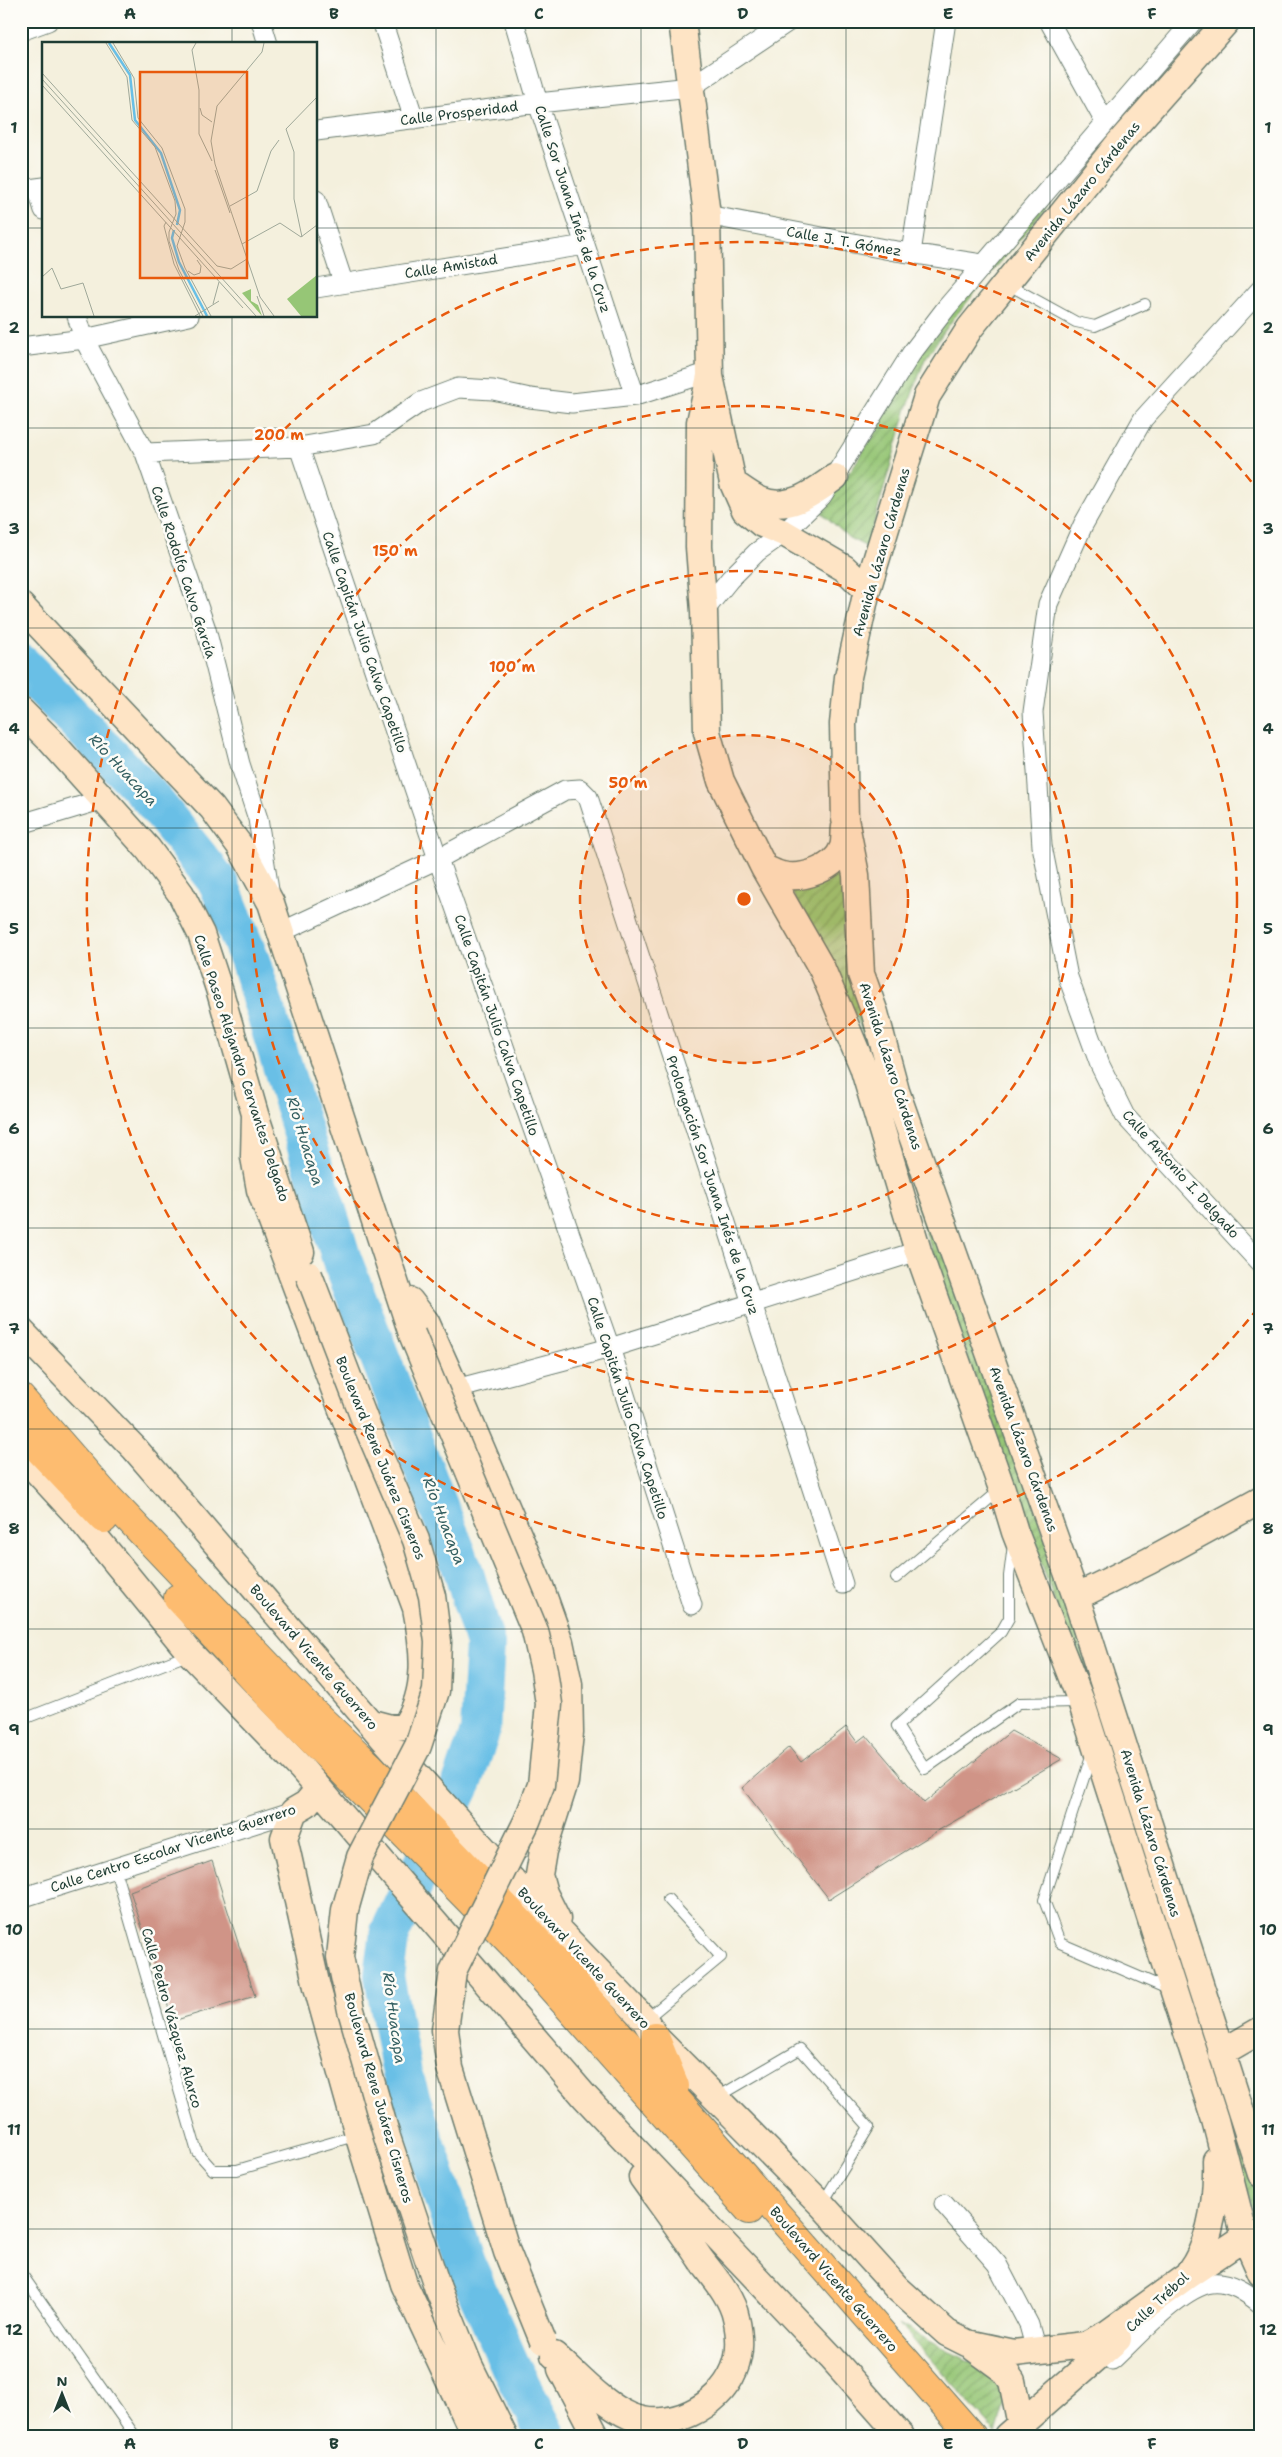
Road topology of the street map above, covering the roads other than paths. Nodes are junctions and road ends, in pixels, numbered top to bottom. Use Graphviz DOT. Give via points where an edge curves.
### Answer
graph roads {
  1 [pos="48,21"];
  2 [pos="261,21"];
  3 [pos="382,21"];
  4 [pos="514,21"];
  5 [pos="682,21"];
  6 [pos="790,21"];
  7 [pos="946,21"];
  8 [pos="1049,21"];
  9 [pos="1193,21"];
  10 [pos="1227,21"];
  11 [pos="21,30"];
  12 [pos="267,42"];
  13 [pos="691,87"];
  14 [pos="538,103"];
  15 [pos="414,119"];
  16 [pos="1105,122"];
  17 [pos="318,131"];
  18 [pos="34,188"];
  19 [pos="42,206"];
  20 [pos="318,206"];
  21 [pos="707,215"];
  22 [pos="585,245"];
  23 [pos="911,253"];
  24 [pos="982,264"];
  25 [pos="343,282"];
  26 [pos="1007,284"];
  27 [pos="318,288"];
  28 [pos="1261,289"];
  29 [pos="1145,304"];
  30 [pos="78,318"];
  31 [pos="180,318"];
  32 [pos="84,339"];
  33 [pos="21,347"];
  34 [pos="710,374"];
  35 [pos="635,396"];
  36 [pos="299,447"];
  37 [pos="145,454"];
  38 [pos="835,478"];
  39 [pos="733,483"];
  40 [pos="784,534"];
  41 [pos="867,590"];
  42 [pos="21,606"];
  43 [pos="704,611"];
  44 [pos="21,711"];
  45 [pos="104,799"];
  46 [pos="845,819"];
  47 [pos="21,824"];
  48 [pos="438,859"];
  49 [pos="764,868"];
  50 [pos="271,903"];
  51 [pos="281,932"];
  52 [pos="255,1114"];
  53 [pos="918,1251"];
  54 [pos="1261,1264"];
  55 [pos="309,1275"];
  56 [pos="395,1279"];
  57 [pos="751,1305"];
  58 [pos="21,1331"];
  59 [pos="610,1348"];
  60 [pos="456,1389"];
  61 [pos="21,1398"];
  62 [pos="21,1431"];
  63 [pos="21,1453"];
  64 [pos="68,1483"];
  65 [pos="1002,1489"];
  66 [pos="1261,1500"];
  67 [pos="1015,1532"];
  68 [pos="896,1578"];
  69 [pos="843,1584"];
  70 [pos="1076,1597"];
  71 [pos="692,1605"];
  72 [pos="191,1654"];
  73 [pos="1081,1702"];
  74 [pos="21,1720"];
  75 [pos="378,1731"];
  76 [pos="1095,1745"];
  77 [pos="364,1777"];
  78 [pos="319,1789"];
  79 [pos="294,1811"];
  80 [pos="115,1869"];
  81 [pos="21,1898"];
  82 [pos="668,1898"];
  83 [pos="527,1929"];
  84 [pos="564,1935"];
  85 [pos="1173,1992"];
  86 [pos="650,2028"];
  87 [pos="1261,2030"];
  88 [pos="1221,2053"];
  89 [pos="584,2097"];
  90 [pos="715,2098"];
  91 [pos="684,2106"];
  92 [pos="1215,2120"];
  93 [pos="358,2134"];
  94 [pos="1261,2174"];
  95 [pos="944,2204"];
  96 [pos="822,2205"];
  97 [pos="1253,2236"];
  98 [pos="21,2273"];
  99 [pos="1261,2273"];
  100 [pos="1186,2276"];
  101 [pos="1261,2304"];
  102 [pos="967,2344"];
  103 [pos="548,2348"];
  104 [pos="1036,2350"];
  105 [pos="960,2431"];
  106 [pos="1019,2432"];
  107 [pos="135,2436"];
  108 [pos="475,2436"];
  109 [pos="504,2436"];
  110 [pos="596,2436"];
  111 [pos="901,2436"];
  1 -- 11 [label="street"];
  2 -- 12 [label="street"];
  3 -- 15 [label="street"];
  4 -- 14 [label="street, Calle Sor Juana Inés de la Cruz"];
  5 -- 13 [label="main road"];
  6 -- 13 [label="street"];
  7 -- 23 [label="street"];
  8 -- 16 [label="street"];
  9 -- 16 [label="street, Avenida Lázaro Cárdenas"];
  10 -- 26 [label="main road, Avenida Lázaro Cárdenas" via="1120,142"];
  13 -- 14 [label="street, Calle Prosperidad"];
  13 -- 21 [label="main road"];
  14 -- 15 [label="street, Calle Prosperidad"];
  14 -- 22 [label="street, Calle Sor Juana Inés de la Cruz"];
  15 -- 17 [label="street, Calle Prosperidad"];
  16 -- 24 [label="street, Avenida Lázaro Cárdenas"];
  18 -- 19 [label="street"];
  20 -- 25 [label="street"];
  21 -- 23 [label="street, Calle J. T. Gómez"];
  21 -- 34 [label="main road"];
  22 -- 25 [label="street, Calle Amistad"];
  22 -- 35 [label="street, Calle Sor Juana Inés de la Cruz"];
  23 -- 24 [label="street, Calle J. T. Gómez"];
  24 -- 38 [label="street, Avenida Lázaro Cárdenas" via="911,354"];
  25 -- 27 [label="street, Calle Amistad"];
  26 -- 29 [label="lane" via="1076,322 1095,326"];
  26 -- 41 [label="main road, Avenida Lázaro Cárdenas" via="970,328 927,396"];
  28 -- 54 [label="street, Calle Antonio I. Delgado" via="1143,419 1083,525 1048,604 1033,712 1044,856 1068,977 1100,1065 1126,1116"];
  30 -- 32 [label="street, Calle Rodolfo Calvo García"];
  31 -- 32 [label="street"];
  32 -- 33 [label="street"];
  32 -- 37 [label="street, Calle Rodolfo Calvo García"];
  34 -- 35 [label="street"];
  34 -- 39 [label="main road"];
  34 -- 43 [label="main road, Avenida Lázaro Cárdenas" via="700,422 699,547"];
  35 -- 36 [label="street" via="572,403 493,390 458,388 421,402 374,434"];
  36 -- 37 [label="street"];
  36 -- 48 [label="street, Calle Capitán Julio Calva Capetillo"];
  37 -- 50 [label="street, Calle Rodolfo Calvo García" via="206,629 240,764 258,819"];
  38 -- 39 [label="main road" via="804,499 783,503 761,500"];
  38 -- 40 [label="street, Avenida Lázaro Cárdenas" via="822,496"];
  39 -- 40 [label="main road" via="745,510 762,524"];
  40 -- 41 [label="main road" via="844,568"];
  40 -- 43 [label="street, Avenida Lázaro Cárdenas" via="757,552 730,578"];
  41 -- 46 [label="main road, Avenida Lázaro Cárdenas" via="848,677 843,724"];
  42 -- 50 [label="main road" via="212,808 240,846"];
  43 -- 49 [label="main road, Avenida Lázaro Cárdenas" via="707,732 721,781"];
  44 -- 45 [label="main road, Calle Paseo Alejandro Cervantes Delgado"];
  45 -- 47 [label="street"];
  45 -- 52 [label="main road, Calle Paseo Alejandro Cervantes Delgado" via="148,849 181,894 201,934"];
  46 -- 49 [label="main road" via="843,846 836,860 802,876 782,875"];
  46 -- 70 [label="main road, Avenida Lázaro Cárdenas" via="856,875 861,974 896,1091"];
  48 -- 51 [label="street"];
  48 -- 57 [label="street, Prolongación Sor Juana Inés de la Cruz" via="565,790 580,789 588,797"];
  48 -- 59 [label="street, Calle Capitán Julio Calva Capetillo"];
  49 -- 53 [label="main road, Avenida Lázaro Cárdenas" via="822,969 845,1021 863,1067"];
  50 -- 51 [label="main road"];
  51 -- 56 [label="main road"];
  52 -- 55 [label="main road, Calle Paseo Alejandro Cervantes Delgado"];
  52 -- 75 [label="main road" via="254,1156 260,1190 416,1608 422,1639 422,1680 415,1711 405,1726"];
  53 -- 57 [label="street"];
  53 -- 65 [label="main road, Avenida Lázaro Cárdenas"];
  55 -- 109 [label="main road, Boulevard Rene Juárez Cisneros, bridge" via="367,1426 416,1540 432,1596 438,1642 436,1691 418,1746 360,1858 345,1910 340,1957 350,2010 387,2137 437,2286 469,2365"];
  56 -- 60 [label="main road" via="426,1322"];
  56 -- 103 [label="main road, bridge" via="412,1334 535,1631 549,1704 541,1785 527,1822 453,1970 445,2030 450,2068 507,2252"];
  57 -- 59 [label="street"];
  57 -- 69 [label="street, Prolongación Sor Juana Inés de la Cruz"];
  58 -- 75 [label="main road, Boulevard Vicente Guerrero" via="135,1449"];
  59 -- 60 [label="street"];
  59 -- 71 [label="street, Calle Capitán Julio Calva Capetillo"];
  60 -- 84 [label="main road" via="540,1586 562,1650 568,1684 570,1733 565,1782 543,1850 539,1874 544,1893"];
  61 -- 77 [label="highway, Boulevard Vicente Guerrero" via="111,1500 305,1704"];
  62 -- 64 [label="highway, Boulevard Vicente Guerrero"];
  63 -- 64 [label="highway"];
  63 -- 72 [label="main road"];
  64 -- 77 [label="highway, Boulevard Vicente Guerrero" via="225,1649"];
  65 -- 67 [label="main road, Avenida Lázaro Cárdenas"];
  65 -- 68 [label="lane"];
  66 -- 70 [label="main road"];
  67 -- 73 [label="main road, Avenida Lázaro Cárdenas"];
  67 -- 73 [label="lane" via="1009,1576 1009,1618 1001,1632 897,1726 925,1769 1019,1703"];
  70 -- 88 [label="main road, Avenida Lázaro Cárdenas"];
  72 -- 74 [label="lane"];
  72 -- 78 [label="main road"];
  73 -- 76 [label="main road, Avenida Lázaro Cárdenas"];
  75 -- 83 [label="main road, Boulevard Vicente Guerrero, bridge"];
  76 -- 85 [label="main road, Avenida Lázaro Cárdenas"];
  76 -- 85 [label="lane" via="1044,1900 1060,1943"];
  77 -- 83 [label="highway, Boulevard Vicente Guerrero, bridge"];
  78 -- 79 [label="main road, Calle Centro Escolar Vicente Guerrero" via="306,1804"];
  78 -- 89 [label="main road, bridge"];
  79 -- 80 [label="street, Calle Centro Escolar Vicente Guerrero"];
  79 -- 93 [label="main road" via="284,1838 317,1987"];
  80 -- 81 [label="street, Calle Centro Escolar Vicente Guerrero"];
  80 -- 93 [label="lane, Calle Pedro Vázquez Alarco" via="197,2152 213,2170 236,2170"];
  82 -- 86 [label="lane" via="721,1957"];
  83 -- 84 [label="main road, Boulevard Vicente Guerrero"];
  83 -- 91 [label="highway, Boulevard Vicente Guerrero"];
  83 -- 105 [label="highway, Boulevard Vicente Guerrero"];
  84 -- 86 [label="main road, Boulevard Vicente Guerrero"];
  85 -- 92 [label="main road, Avenida Lázaro Cárdenas"];
  86 -- 90 [label="main road, Boulevard Vicente Guerrero"];
  86 -- 91 [label="highway"];
  87 -- 88 [label="main road"];
  88 -- 94 [label="main road, Avenida Lázaro Cárdenas"];
  89 -- 103 [label="main road" via="721,2287 736,2316 740,2344 734,2370 717,2396 674,2420 648,2422 630,2416 606,2400"];
  89 -- 111 [label="main road" via="831,2357"];
  90 -- 96 [label="main road, Boulevard Vicente Guerrero"];
  90 -- 96 [label="lane" via="800,2049 870,2127"];
  91 -- 105 [label="highway, Boulevard Vicente Guerrero"];
  92 -- 97 [label="main road"];
  92 -- 100 [label="main road, Calle Trébol" via="1216,2173 1211,2221 1197,2262"];
  93 -- 108 [label="main road" via="404,2284"];
  95 -- 104 [label="street" via="998,2264 1029,2325"];
  96 -- 102 [label="main road, Boulevard Vicente Guerrero" via="897,2288 947,2333"];
  97 -- 99 [label="main road"];
  97 -- 100 [label="main road, Boulevard Vicente Guerrero"];
  98 -- 107 [label="lane"];
  100 -- 104 [label="main road, Boulevard Vicente Guerrero" via="1085,2345"];
  100 -- 106 [label="main road, Calle Trébol"];
  101 -- 106 [label="street, Calle Trébol" via="1246,2292 1228,2285 1212,2283 1194,2288"];
  102 -- 104 [label="main road, Boulevard Vicente Guerrero" via="1014,2353"];
  102 -- 106 [label="main road" via="1004,2370 1012,2381"];
  103 -- 110 [label="main road"];
}
